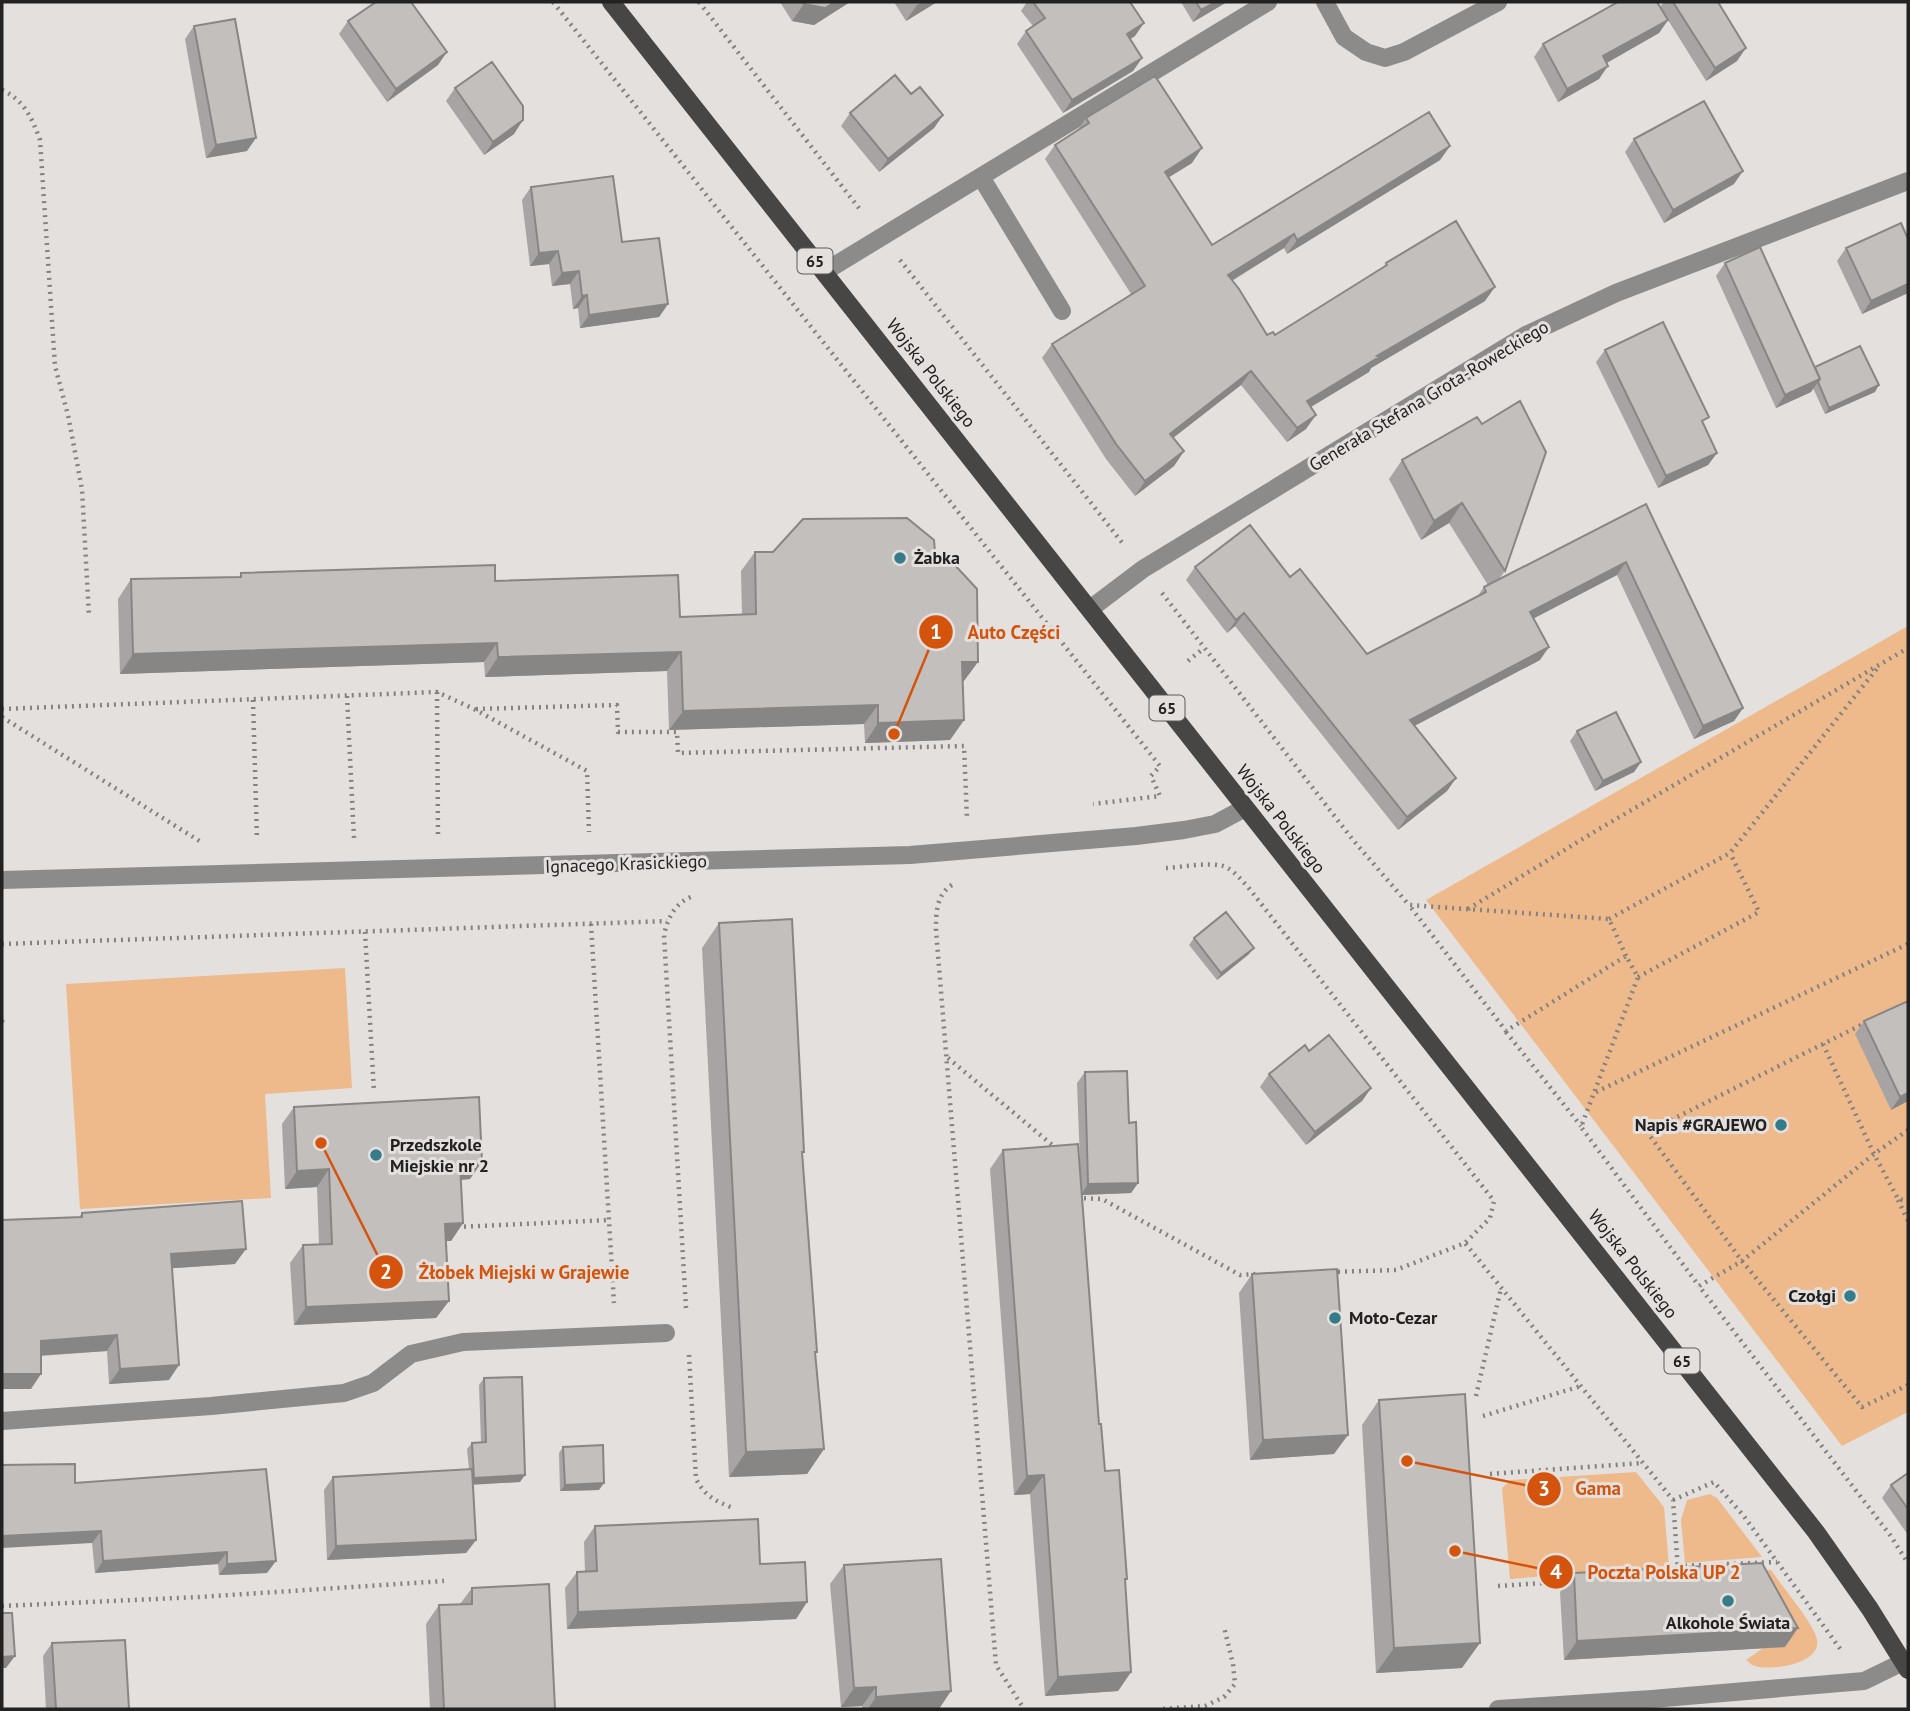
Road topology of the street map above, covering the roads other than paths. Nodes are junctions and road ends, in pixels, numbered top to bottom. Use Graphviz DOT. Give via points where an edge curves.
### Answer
graph roads {
  1 [pos="611,2"];
  2 [pos="1268,2"];
  3 [pos="1325,2"];
  4 [pos="1498,2"];
  5 [pos="981,177"];
  6 [pos="1908,181"];
  7 [pos="824,272"];
  8 [pos="1062,312"];
  9 [pos="1090,609"];
  10 [pos="1245,808"];
  11 [pos="2,880"];
  12 [pos="666,1333"];
  13 [pos="2,1421"];
  14 [pos="1906,1666"];
  15 [pos="1498,1709"];
  1 -- 7 [label="main road, Wojska Polskiego / 65"];
  2 -- 5 [label="street"];
  3 -- 4 [label="street" via="1344,37 1385,58 1405,52"];
  5 -- 7 [label="street"];
  5 -- 8 [label="street"];
  6 -- 9 [label="street, Generała Stefana Grota-Roweckiego" via="1616,293 1526,335 1143,569"];
  7 -- 9 [label="main road, Wojska Polskiego / 65"];
  9 -- 10 [label="main road, Wojska Polskiego / 65"];
  10 -- 11 [label="street, Ignacego Krasickiego" via="1214,824 1184,830 910,855"];
  10 -- 14 [label="main road, Wojska Polskiego / 65" via="1816,1532"];
  12 -- 13 [label="street" via="463,1342 411,1354 373,1382 344,1393"];
  14 -- 15 [label="street" via="1864,1681"];
}
